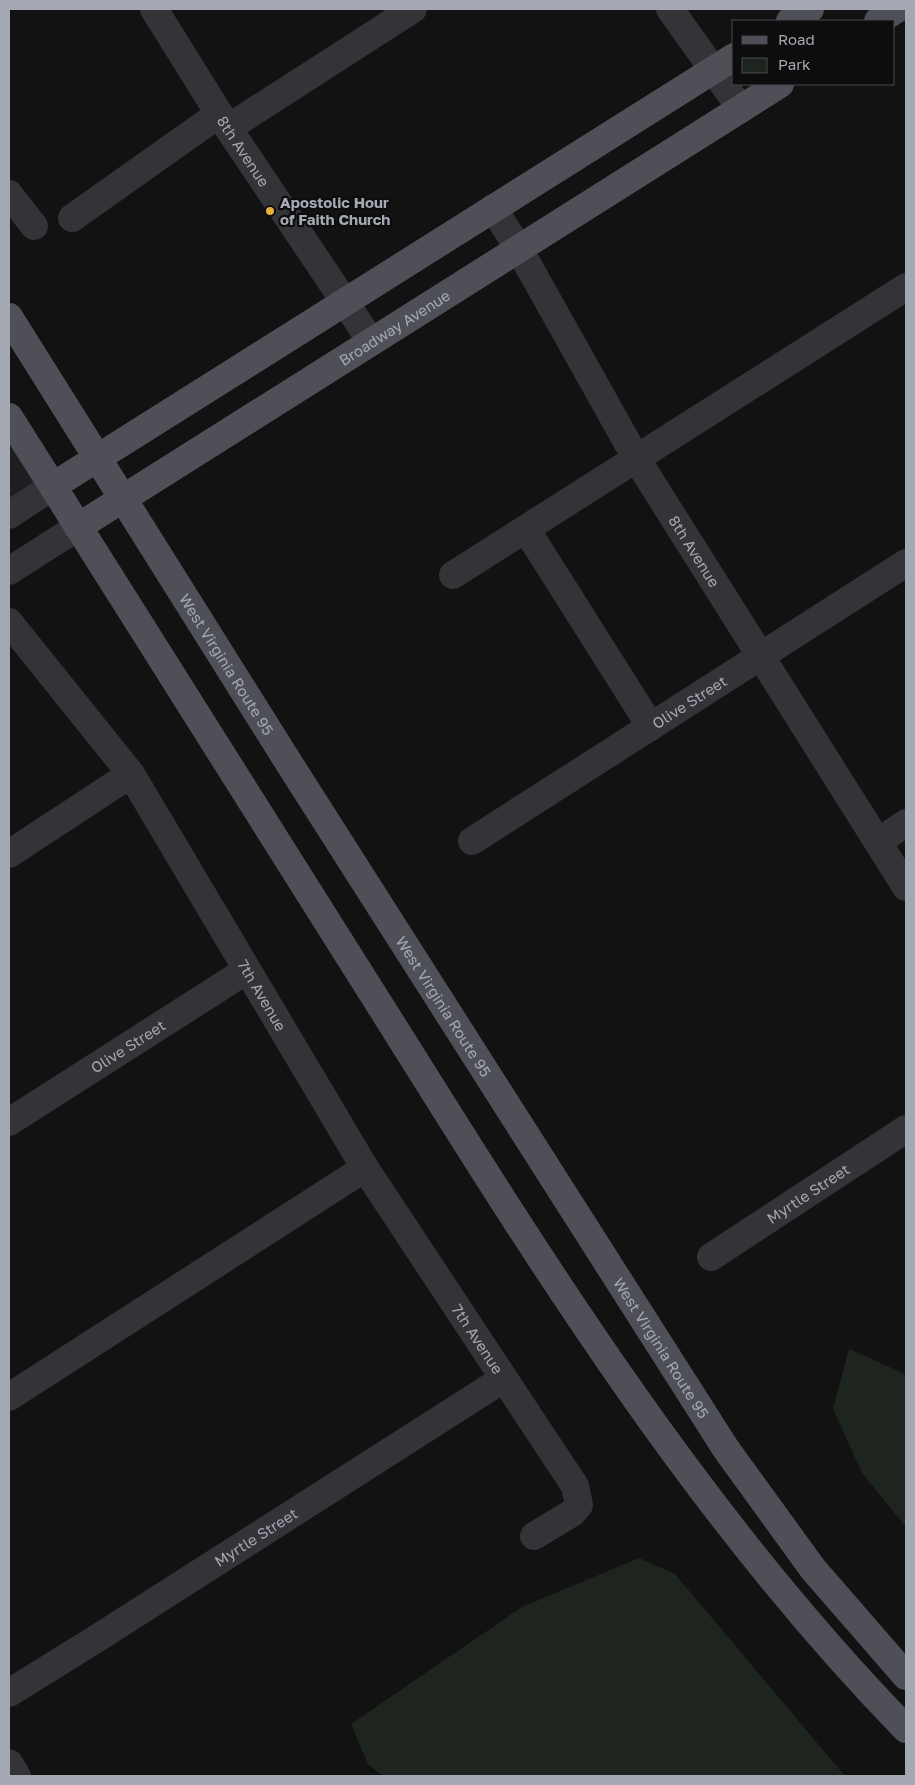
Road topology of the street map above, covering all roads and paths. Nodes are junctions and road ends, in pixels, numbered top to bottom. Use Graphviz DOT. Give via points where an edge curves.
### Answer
graph roads {
  1 [pos="154,9"];
  2 [pos="413,9"];
  3 [pos="670,9"];
  4 [pos="810,9"];
  5 [pos="897,9"];
  6 [pos="792,20"];
  7 [pos="880,20"];
  8 [pos="724,63"];
  9 [pos="732,83"];
  10 [pos="733,85"];
  11 [pos="778,85"];
  12 [pos="742,109"];
  13 [pos="224,121"];
  14 [pos="9,194"];
  15 [pos="493,208"];
  16 [pos="72,218"];
  17 [pos="34,226"];
  18 [pos="519,249"];
  19 [pos="906,287"];
  20 [pos="345,301"];
  21 [pos="9,317"];
  22 [pos="371,341"];
  23 [pos="9,416"];
  24 [pos="97,458"];
  25 [pos="636,458"];
  26 [pos="53,486"];
  27 [pos="122,498"];
  28 [pos="9,515"];
  29 [pos="78,527"];
  30 [pos="526,529"];
  31 [pos="906,563"];
  32 [pos="9,571"];
  33 [pos="453,575"];
  34 [pos="9,622"];
  35 [pos="760,656"];
  36 [pos="651,726"];
  37 [pos="131,774"];
  38 [pos="906,824"];
  39 [pos="472,841"];
  40 [pos="878,842"];
  41 [pos="9,854"];
  42 [pos="906,887"];
  43 [pos="246,970"];
  44 [pos="9,1122"];
  45 [pos="906,1130"];
  46 [pos="365,1168"];
  47 [pos="712,1257"];
  48 [pos="503,1379"];
  49 [pos="9,1397"];
  50 [pos="534,1536"];
  51 [pos="906,1676"];
  52 [pos="9,1693"];
  53 [pos="906,1729"];
  54 [pos="9,1763"];
  55 [pos="17,1776"];
  1 -- 13 [label="street, 8th Avenue"];
  2 -- 13 [label="street"];
  3 -- 8 [label="street"];
  4 -- 6 [label="main road"];
  5 -- 7 [label="main road"];
  8 -- 9 [label="street"];
  8 -- 15 [label="main road"];
  10 -- 12 [label="street"];
  11 -- 12 [label="main road, Broadway Avenue"];
  12 -- 18 [label="main road, Broadway Avenue"];
  13 -- 16 [label="street"];
  13 -- 20 [label="street, 8th Avenue"];
  14 -- 17 [label="street"];
  15 -- 18 [label="street, 8th Avenue"];
  15 -- 20 [label="main road"];
  18 -- 22 [label="main road, Broadway Avenue"];
  18 -- 25 [label="street, 8th Avenue"];
  19 -- 25 [label="street"];
  20 -- 22 [label="street, 8th Avenue"];
  20 -- 24 [label="main road"];
  21 -- 24 [label="main road, West Virginia Route 95"];
  22 -- 27 [label="main road, Broadway Avenue"];
  23 -- 26 [label="main road"];
  24 -- 26 [label="main road"];
  24 -- 27 [label="main road, West Virginia Route 95"];
  25 -- 30 [label="street"];
  25 -- 35 [label="street, 8th Avenue"];
  26 -- 28 [label="street"];
  26 -- 29 [label="main road"];
  27 -- 29 [label="main road, Broadway Avenue"];
  27 -- 51 [label="main road, West Virginia Route 95" via="726,1449 813,1569"];
  29 -- 32 [label="street, Broadway Avenue"];
  29 -- 53 [label="main road" via="595,1342 787,1597"];
  30 -- 33 [label="street"];
  30 -- 36 [label="street"];
  31 -- 35 [label="street, Olive Street"];
  34 -- 37 [label="street, 7th Avenue"];
  35 -- 36 [label="street, Olive Street"];
  35 -- 40 [label="street, 8th Avenue"];
  36 -- 39 [label="street, Olive Street"];
  37 -- 41 [label="street"];
  37 -- 43 [label="street, 7th Avenue"];
  38 -- 40 [label="street"];
  40 -- 42 [label="street, 8th Avenue"];
  43 -- 44 [label="street, Olive Street"];
  43 -- 46 [label="street, 7th Avenue"];
  45 -- 47 [label="street, Myrtle Street"];
  46 -- 48 [label="street, 7th Avenue"];
  46 -- 49 [label="street"];
  48 -- 50 [label="street, 7th Avenue" via="575,1486 578,1505 572,1513"];
  48 -- 52 [label="street, Myrtle Street"];
  54 -- 55 [label="street"];
}
